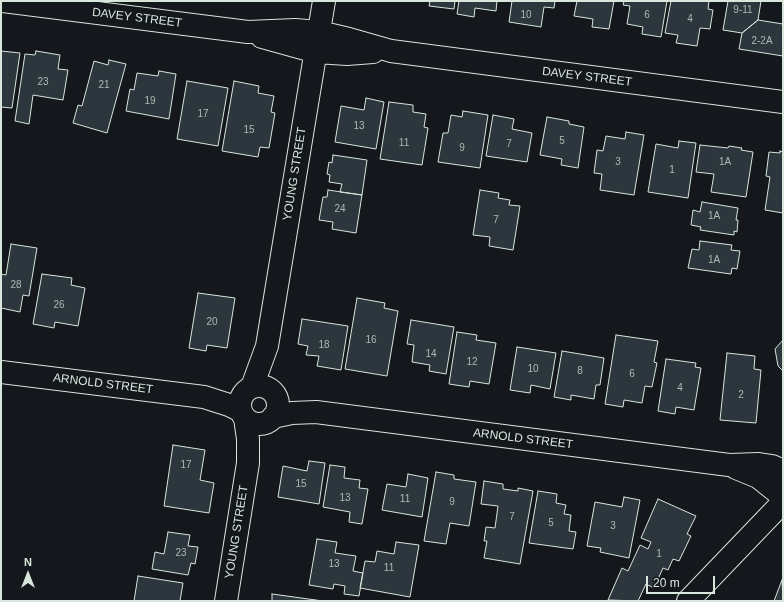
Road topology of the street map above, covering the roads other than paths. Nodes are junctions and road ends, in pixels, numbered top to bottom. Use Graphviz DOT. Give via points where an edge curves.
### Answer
graph roads {
  1 [pos="3,1"];
  2 [pos="324,1"];
  3 [pos="318,42"];
  4 [pos="783,102"];
  5 [pos="1,372"];
  6 [pos="259,405"];
  7 [pos="729,465"];
  8 [pos="783,471"];
  9 [pos="783,497"];
  10 [pos="783,502"];
  11 [pos="226,601"];
  12 [pos="688,601"];
  1 -- 3 [label="street, DAVEY STREET" via="248,32 292,46"];
  2 -- 3 [label="street, YOUNG STREET"];
  3 -- 4 [label="street, DAVEY STREET" via="347,54 391,52"];
  3 -- 6 [label="street, YOUNG STREET" via="267,346 268,369"];
  5 -- 6 [label="street, ARNOLD STREET"];
  6 -- 7 [label="street, ARNOLD STREET" via="292,413 316,412"];
  6 -- 11 [label="street, YOUNG STREET" via="248,439 248,463"];
  7 -- 8 [label="street, ARNOLD STREET" via="759,464"];
  7 -- 9 [label="street, ARNOLD STREET" via="758,477"];
  10 -- 12 [label="street"];
}
